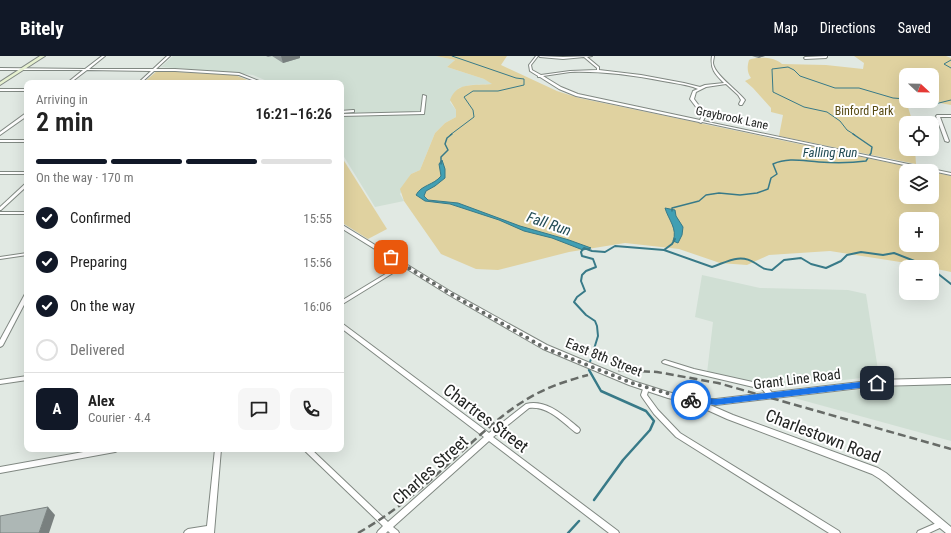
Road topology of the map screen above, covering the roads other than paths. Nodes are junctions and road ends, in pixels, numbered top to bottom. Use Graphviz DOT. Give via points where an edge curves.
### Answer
graph roads {
  1 [pos="43,56"];
  2 [pos="104,56"];
  3 [pos="169,56"];
  4 [pos="536,56"];
  5 [pos="540,56"];
  6 [pos="591,56"];
  7 [pos="713,56"];
  8 [pos="585,57"];
  9 [pos="825,57"];
  10 [pos="806,58"];
  11 [pos="0,69"];
  12 [pos="23,69"];
  13 [pos="87,69"];
  14 [pos="155,69"];
  15 [pos="598,70"];
  16 [pos="539,76"];
  17 [pos="72,80"];
  18 [pos="143,80"];
  19 [pos="255,80"];
  20 [pos="728,83"];
  21 [pos="0,84"];
  22 [pos="700,88"];
  23 [pos="0,90"];
  24 [pos="24,90"];
  25 [pos="424,96"];
  26 [pos="741,104"];
  27 [pos="353,111"];
  28 [pos="344,112"];
  29 [pos="344,115"];
  30 [pos="24,116"];
  31 [pos="951,116"];
  32 [pos="701,122"];
  33 [pos="943,131"];
  34 [pos="951,132"];
  35 [pos="0,134"];
  36 [pos="0,141"];
  37 [pos="24,141"];
  38 [pos="947,141"];
  39 [pos="0,173"];
  40 [pos="24,173"];
  41 [pos="951,174"];
  42 [pos="24,187"];
  43 [pos="0,209"];
  44 [pos="0,213"];
  45 [pos="24,213"];
  46 [pos="344,228"];
  47 [pos="24,254"];
  48 [pos="0,258"];
  49 [pos="404,266"];
  50 [pos="24,300"];
  51 [pos="344,301"];
  52 [pos="344,327"];
  53 [pos="0,345"];
  54 [pos="665,362"];
  55 [pos="24,378"];
  56 [pos="951,381"];
  57 [pos="0,382"];
  58 [pos="646,388"];
  59 [pos="771,395"];
  60 [pos="695,401"];
  61 [pos="577,430"];
  62 [pos="488,437"];
  63 [pos="99,452"];
  64 [pos="218,452"];
  65 [pos="310,452"];
  66 [pos="0,470"];
  67 [pos="941,524"];
  68 [pos="388,527"];
  69 [pos="211,531"];
  70 [pos="951,532"];
  71 [pos="188,533"];
  72 [pos="380,533"];
  73 [pos="395,533"];
  74 [pos="615,533"];
  75 [pos="836,533"];
  76 [pos="920,533"];
  1 -- 12 [label="main road"];
  2 -- 13 [label="street"];
  3 -- 14 [label="street"];
  4 -- 16 [label="street" via="529,67"];
  5 -- 8 [label="street"];
  6 -- 8 [label="street"];
  7 -- 20 [label="street" via="714,70"];
  8 -- 15 [label="street"];
  9 -- 10 [label="street"];
  11 -- 12 [label="street"];
  12 -- 13 [label="street"];
  12 -- 21 [label="main road"];
  13 -- 14 [label="street"];
  13 -- 17 [label="street"];
  14 -- 18 [label="street"];
  14 -- 19 [label="street" via="236,73"];
  15 -- 16 [label="street"];
  15 -- 22 [label="street"];
  16 -- 32 [label="street, Graybrook Lane" via="566,91 584,97"];
  20 -- 22 [label="street"];
  20 -- 26 [label="street" via="743,98"];
  22 -- 32 [label="street" via="692,99 704,115"];
  23 -- 24 [label="street"];
  25 -- 29 [label="street" via="423,113"];
  27 -- 28 [label="street"];
  30 -- 35 [label="street"];
  31 -- 33 [label="street" via="938,116"];
  32 -- 41 [label="street, Graybrook Lane"];
  33 -- 34 [label="street"];
  33 -- 38 [label="street"];
  36 -- 37 [label="street"];
  39 -- 40 [label="street"];
  42 -- 43 [label="street"];
  44 -- 45 [label="street"];
  46 -- 49 [label="street, East 8th Street"];
  47 -- 48 [label="street"];
  49 -- 51 [label="street"];
  49 -- 58 [label="street, East 8th Street" via="545,348"];
  50 -- 53 [label="street"];
  52 -- 62 [label="street, Chartres Street"];
  54 -- 59 [label="street" via="764,387"];
  55 -- 57 [label="street"];
  56 -- 59 [label="street, Grant Line Road" via="877,383"];
  58 -- 60 [label="street, Charlestown Road"];
  58 -- 75 [label="street, East 8th Street" via="644,395 678,435"];
  59 -- 60 [label="street, Grant Line Road" via="716,402"];
  60 -- 67 [label="street, Charlestown Road" via="730,417 875,471"];
  61 -- 62 [label="street, Charles Street" via="550,410 537,404 528,406"];
  62 -- 68 [label="street, Charles Street"];
  62 -- 74 [label="street, Chartres Street"];
  63 -- 66 [label="street"];
  64 -- 69 [label="street"];
  65 -- 68 [label="street"];
  67 -- 70 [label="street, Charlestown Road"];
  67 -- 76 [label="street"];
  68 -- 72 [label="street, Charles Street"];
  68 -- 73 [label="street"];
  69 -- 71 [label="street"];
}
